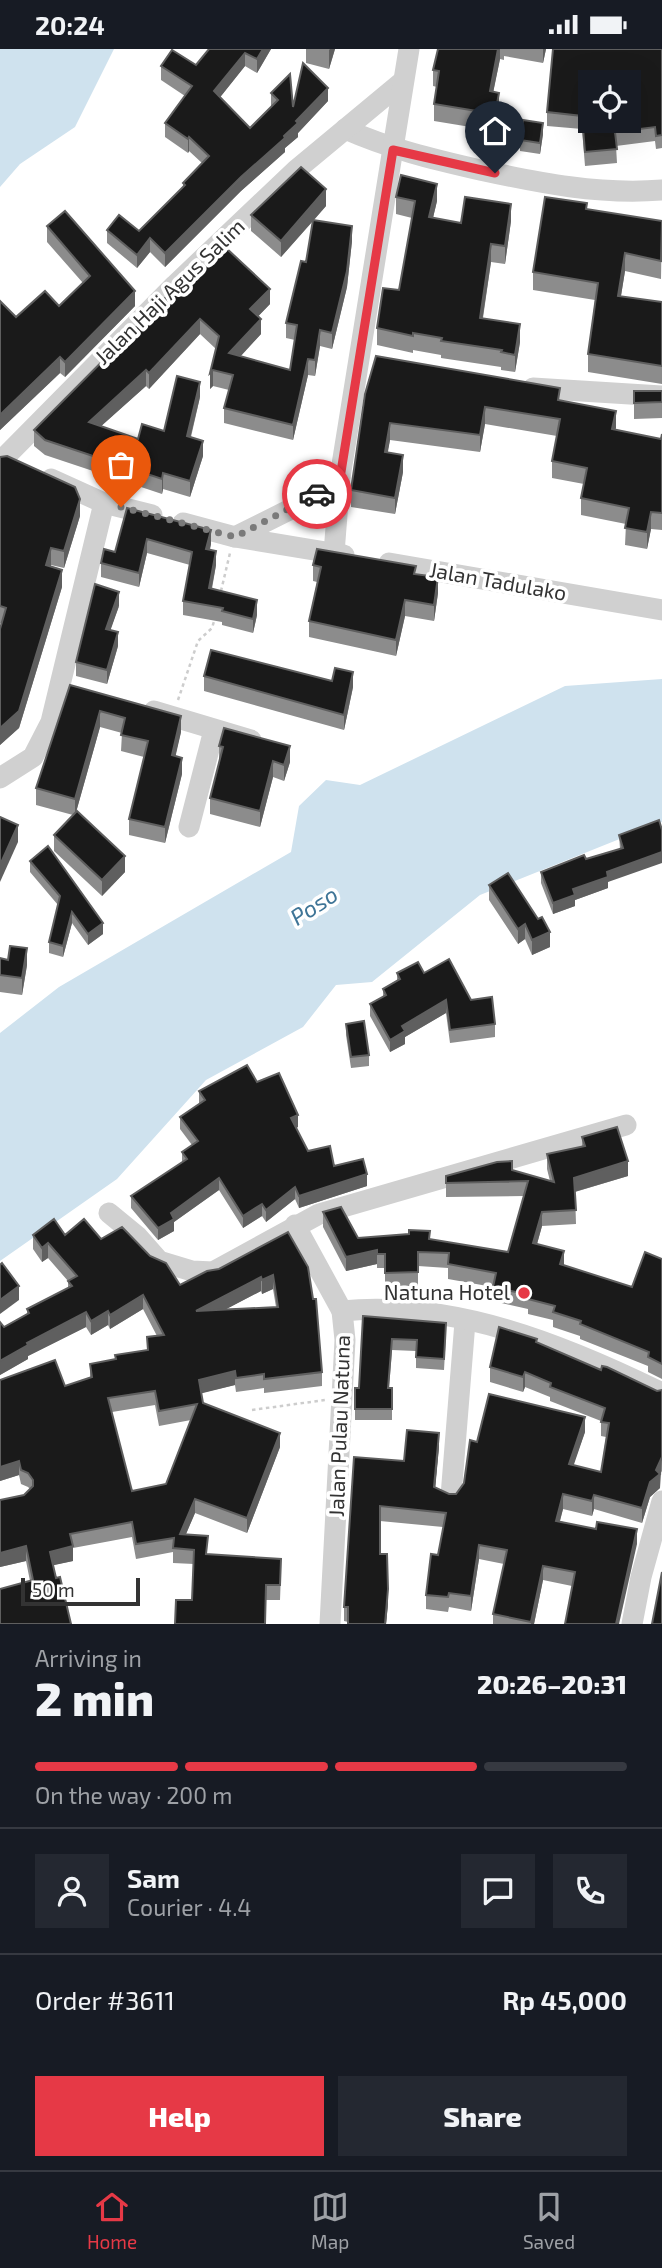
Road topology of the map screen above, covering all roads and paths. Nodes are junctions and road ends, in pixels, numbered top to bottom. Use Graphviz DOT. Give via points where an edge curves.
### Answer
graph roads {
  1 [pos="409,49"];
  2 [pos="402,82"];
  3 [pos="345,129"];
  4 [pos="393,150"];
  5 [pos="662,190"];
  6 [pos="511,385"];
  7 [pos="662,395"];
  8 [pos="2,459"];
  9 [pos="340,478"];
  10 [pos="104,503"];
  11 [pos="235,537"];
  12 [pos="334,553"];
  13 [pos="219,598"];
  14 [pos="217,610"];
  15 [pos="662,610"];
  16 [pos="61,685"];
  17 [pos="86,692"];
  18 [pos="136,706"];
  19 [pos="173,717"];
  20 [pos="214,730"];
  21 [pos="276,746"];
  22 [pos="0,778"];
  23 [pos="189,827"];
  24 [pos="626,1125"];
  25 [pos="109,1213"];
  26 [pos="295,1225"];
  27 [pos="342,1311"];
  28 [pos="465,1322"];
  29 [pos="662,1393"];
  30 [pos="341,1398"];
  31 [pos="252,1411"];
  32 [pos="451,1496"];
  33 [pos="662,1501"];
  34 [pos="330,1624"];
  35 [pos="632,1624"];
  1 -- 2 [label="street"];
  2 -- 3 [label="street, Jalan Haji Agus Salim"];
  2 -- 4 [label="street"];
  3 -- 4 [label="street"];
  3 -- 8 [label="street, Jalan Haji Agus Salim" via="175,285"];
  4 -- 5 [label="street" via="546,185"];
  4 -- 9 [label="street" via="368,358"];
  6 -- 7 [label="street"];
  8 -- 10 [label="street"];
  9 -- 11 [label="street" via="309,500"];
  9 -- 12 [label="street"];
  10 -- 11 [label="street"];
  10 -- 16 [label="street"];
  11 -- 12 [label="street, Jalan Tadulako"];
  11 -- 13 [label="path"];
  12 -- 15 [label="street, Jalan Tadulako"];
  14 -- 19 [label="path" via="212,628 198,641"];
  16 -- 17 [label="street"];
  16 -- 22 [label="street" via="43,744 33,757"];
  18 -- 19 [label="street"];
  19 -- 20 [label="street"];
  20 -- 21 [label="street"];
  20 -- 23 [label="street"];
  24 -- 26 [label="street" via="329,1211"];
  25 -- 26 [label="street" via="159,1261 206,1272 231,1264"];
  26 -- 27 [label="street"];
  27 -- 28 [label="street, Jalan Pulau Natuna" via="382,1308"];
  27 -- 30 [label="street, Jalan Pulau Natuna"];
  28 -- 29 [label="street, Jalan Pulau Natuna" via="550,1343"];
  28 -- 32 [label="street"];
  30 -- 31 [label="path"];
  30 -- 34 [label="street, Jalan Pulau Natuna"];
  33 -- 35 [label="street"];
}
